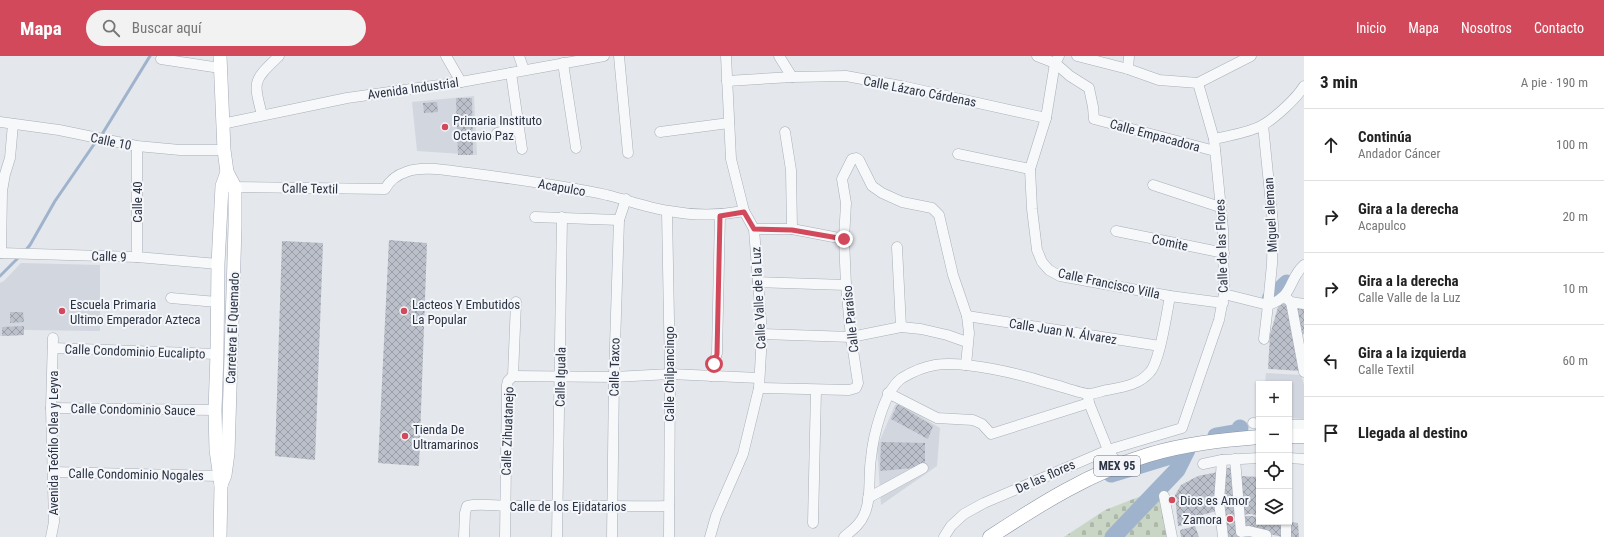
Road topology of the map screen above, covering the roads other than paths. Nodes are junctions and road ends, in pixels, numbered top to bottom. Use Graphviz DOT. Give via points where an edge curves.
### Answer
graph roads {
  1 [pos="279,56"];
  2 [pos="446,56"];
  3 [pos="519,56"];
  4 [pos="604,56"];
  5 [pos="618,56"];
  6 [pos="726,56"];
  7 [pos="778,56"];
  8 [pos="1037,56"];
  9 [pos="1077,56"];
  10 [pos="1129,56"];
  11 [pos="1252,56"];
  12 [pos="161,59"];
  13 [pos="1057,59"];
  14 [pos="220,62"];
  15 [pos="563,63"];
  16 [pos="1128,69"];
  17 [pos="524,70"];
  18 [pos="511,74"];
  19 [pos="792,77"];
  20 [pos="727,81"];
  21 [pos="461,82"];
  22 [pos="1198,83"];
  23 [pos="1304,86"];
  24 [pos="262,115"];
  25 [pos="1046,118"];
  26 [pos="0,122"];
  27 [pos="729,123"];
  28 [pos="13,124"];
  29 [pos="222,124"];
  30 [pos="1263,125"];
  31 [pos="518,127"];
  32 [pos="660,132"];
  33 [pos="785,132"];
  34 [pos="497,133"];
  35 [pos="1214,139"];
  36 [pos="137,146"];
  37 [pos="576,148"];
  38 [pos="522,149"];
  39 [pos="224,150"];
  40 [pos="1215,150"];
  41 [pos="628,153"];
  42 [pos="958,154"];
  43 [pos="1030,169"];
  44 [pos="1153,185"];
  45 [pos="228,187"];
  46 [pos="385,189"];
  47 [pos="626,199"];
  48 [pos="1220,207"];
  49 [pos="667,211"];
  50 [pos="744,212"];
  51 [pos="720,216"];
  52 [pos="535,217"];
  53 [pos="562,217"];
  54 [pos="619,220"];
  55 [pos="754,229"];
  56 [pos="792,230"];
  57 [pos="1116,231"];
  58 [pos="844,239"];
  59 [pos="897,247"];
  60 [pos="2,253"];
  61 [pos="1224,253"];
  62 [pos="136,257"];
  63 [pos="218,264"];
  64 [pos="1303,266"];
  65 [pos="758,282"];
  66 [pos="846,285"];
  67 [pos="1170,296"];
  68 [pos="171,298"];
  69 [pos="1223,299"];
  70 [pos="1288,300"];
  71 [pos="217,302"];
  72 [pos="516,302"];
  73 [pos="1304,304"];
  74 [pos="1268,305"];
  75 [pos="967,316"];
  76 [pos="901,327"];
  77 [pos="762,334"];
  78 [pos="851,337"];
  79 [pos="53,338"];
  80 [pos="1264,339"];
  81 [pos="967,342"];
  82 [pos="1160,346"];
  83 [pos="54,348"];
  84 [pos="217,354"];
  85 [pos="966,365"];
  86 [pos="1304,372"];
  87 [pos="670,374"];
  88 [pos="513,376"];
  89 [pos="560,376"];
  90 [pos="711,376"];
  91 [pos="614,377"];
  92 [pos="759,383"];
  93 [pos="816,390"];
  94 [pos="888,393"];
  95 [pos="1089,398"];
  96 [pos="51,408"];
  97 [pos="215,410"];
  98 [pos="1292,425"];
  99 [pos="1304,425"];
  100 [pos="1182,428"];
  101 [pos="1292,436"];
  102 [pos="1304,436"];
  103 [pos="1256,437"];
  104 [pos="1108,450"];
  105 [pos="1256,458"];
  106 [pos="1292,458"];
  107 [pos="1304,459"];
  108 [pos="1222,460"];
  109 [pos="1235,460"];
  110 [pos="1203,464"];
  111 [pos="1118,465"];
  112 [pos="923,468"];
  113 [pos="53,472"];
  114 [pos="222,479"];
  115 [pos="1164,496"];
  116 [pos="868,498"];
  117 [pos="557,504"];
  118 [pos="505,506"];
  119 [pos="669,506"];
  120 [pos="612,507"];
  121 [pos="813,523"];
  122 [pos="1286,525"];
  123 [pos="1286,536"];
  124 [pos="51,537"];
  125 [pos="220,537"];
  126 [pos="464,537"];
  127 [pos="505,537"];
  128 [pos="557,537"];
  129 [pos="612,537"];
  130 [pos="669,537"];
  131 [pos="710,537"];
  132 [pos="844,537"];
  133 [pos="944,537"];
  134 [pos="990,537"];
  135 [pos="1172,537"];
  136 [pos="1224,537"];
  137 [pos="1266,537"];
  1 -- 24 [label="street" via="262,72 257,81 256,90"];
  2 -- 21 [label="street"];
  3 -- 17 [label="street"];
  4 -- 15 [label="street, Avenida Industrial"];
  5 -- 41 [label="street"];
  6 -- 20 [label="street, Calle Valle de la Luz"];
  7 -- 19 [label="street"];
  8 -- 13 [label="street"];
  9 -- 16 [label="street"];
  10 -- 16 [label="street"];
  11 -- 22 [label="street"];
  12 -- 14 [label="street"];
  13 -- 25 [label="street, Calle Francisco Villa"];
  13 -- 40 [label="street, Calle Empacadora" via="1070,76 1089,88 1094,119"];
  14 -- 29 [label="main road, Carretera El Quemado"];
  15 -- 17 [label="street, Avenida Industrial"];
  15 -- 37 [label="street"];
  16 -- 22 [label="street" via="1159,80"];
  17 -- 18 [label="street, Avenida Industrial"];
  18 -- 21 [label="street, Avenida Industrial"];
  18 -- 31 [label="street"];
  19 -- 20 [label="street, Calle Lázaro Cárdenas"];
  19 -- 25 [label="street, Calle Lázaro Cárdenas" via="846,76"];
  20 -- 27 [label="street, Calle Valle de la Luz"];
  21 -- 24 [label="street, Avenida Industrial" via="347,98"];
  22 -- 35 [label="street, Calle de las Flores"];
  23 -- 30 [label="street"];
  24 -- 29 [label="street, Avenida Industrial"];
  25 -- 43 [label="street, Calle Francisco Villa"];
  26 -- 28 [label="street, Calle 10"];
  27 -- 32 [label="street"];
  27 -- 50 [label="street, Calle Valle de la Luz" via="731,159"];
  28 -- 36 [label="street, Calle 10" via="59,130"];
  28 -- 60 [label="street" via="10,158 2,192"];
  29 -- 39 [label="main road, Carretera El Quemado"];
  30 -- 35 [label="street"];
  30 -- 74 [label="street, Miguel aleman" via="1272,224"];
  31 -- 34 [label="street"];
  31 -- 38 [label="street"];
  33 -- 56 [label="street" via="791,170"];
  35 -- 40 [label="street, Calle de las Flores"];
  36 -- 39 [label="street, Calle 10" via="180,150"];
  36 -- 62 [label="street, Calle 40"];
  39 -- 45 [label="main road, Carretera El Quemado"];
  40 -- 48 [label="street, Calle de las Flores"];
  42 -- 43 [label="street"];
  43 -- 67 [label="street, Calle Francisco Villa" via="1037,250 1049,270 1060,276"];
  44 -- 48 [label="street"];
  45 -- 46 [label="street, Calle Textil"];
  45 -- 63 [label="main road, Carretera El Quemado"];
  45 -- 114 [label="main road, Carretera El Quemado" via="235,227 228,453"];
  46 -- 47 [label="street, Acapulco" via="391,180 406,171 422,169 530,181"];
  47 -- 49 [label="street, Acapulco"];
  47 -- 54 [label="street, Calle Taxco"];
  48 -- 61 [label="street, Calle de las Flores"];
  49 -- 51 [label="street, Acapulco"];
  49 -- 87 [label="street, Calle Chilpancingo"];
  50 -- 51 [label="street, Acapulco"];
  50 -- 55 [label="street, Calle Valle de la Luz"];
  51 -- 90 [label="street" via="717,354"];
  52 -- 53 [label="street"];
  53 -- 54 [label="street"];
  53 -- 89 [label="street, Calle Iguala"];
  54 -- 91 [label="street, Calle Taxco"];
  55 -- 56 [label="street"];
  55 -- 65 [label="street, Calle Valle de la Luz"];
  56 -- 58 [label="street"];
  57 -- 61 [label="street, Comite"];
  58 -- 66 [label="street, Calle Paraíso"];
  58 -- 75 [label="street, Calle Paraíso" via="846,203 842,179 852,159 856,158 872,186 882,193 902,202 932,208 938,215 953,275"];
  59 -- 76 [label="street"];
  60 -- 62 [label="street, Calle 9"];
  61 -- 69 [label="street, Calle de las Flores"];
  62 -- 63 [label="street, Calle 9"];
  63 -- 71 [label="main road, Carretera El Quemado"];
  64 -- 70 [label="street"];
  65 -- 66 [label="street"];
  65 -- 77 [label="street, Calle Valle de la Luz"];
  66 -- 78 [label="street, Calle Paraíso"];
  67 -- 69 [label="street, Calle Francisco Villa"];
  67 -- 82 [label="street"];
  68 -- 71 [label="street"];
  69 -- 74 [label="street, Calle Francisco Villa"];
  69 -- 100 [label="street, Calle de las Flores" via="1219,320"];
  70 -- 73 [label="street"];
  70 -- 74 [label="street"];
  70 -- 86 [label="street"];
  71 -- 84 [label="main road, Carretera El Quemado"];
  72 -- 88 [label="street, Calle Zihuatanejo"];
  74 -- 80 [label="street, Miguel aleman"];
  75 -- 81 [label="street"];
  75 -- 82 [label="street, Calle Juan N. Álvarez"];
  76 -- 78 [label="street"];
  76 -- 81 [label="street" via="927,330"];
  77 -- 78 [label="street"];
  77 -- 92 [label="street, Calle Valle de la Luz"];
  78 -- 93 [label="street, Calle Paraíso" via="858,383 856,388"];
  79 -- 83 [label="street, Avenida Teófilo Olea y Leyva"];
  81 -- 85 [label="street"];
  82 -- 95 [label="street" via="1152,371 1142,380"];
  83 -- 84 [label="street, Calle Condominio Eucalipto"];
  83 -- 96 [label="street, Avenida Teófilo Olea y Leyva"];
  84 -- 97 [label="main road, Carretera El Quemado"];
  85 -- 94 [label="street" via="936,365 916,370 900,379"];
  85 -- 95 [label="street" via="1026,376"];
  87 -- 90 [label="street, Calle Paraíso"];
  87 -- 91 [label="street, Calle Paraíso"];
  87 -- 119 [label="street, Calle Chilpancingo"];
  88 -- 89 [label="street, Calle Paraíso"];
  88 -- 118 [label="street, Calle Zihuatanejo" via="507,385"];
  89 -- 91 [label="street, Calle Paraíso"];
  89 -- 117 [label="street, Calle Iguala"];
  90 -- 92 [label="street, Calle Paraíso"];
  91 -- 120 [label="street, Calle Taxco"];
  92 -- 93 [label="street, Calle Paraíso"];
  92 -- 131 [label="street, Calle Valle de la Luz" via="743,454 716,516"];
  93 -- 121 [label="street"];
  94 -- 95 [label="street" via="937,418 973,420 982,424 992,434"];
  94 -- 116 [label="street" via="871,458"];
  95 -- 104 [label="street"];
  96 -- 97 [label="street, Calle Condominio Sauce"];
  96 -- 113 [label="street, Avenida Teófilo Olea y Leyva"];
  97 -- 114 [label="main road, Carretera El Quemado"];
  98 -- 99 [label="street"];
  100 -- 104 [label="street, De las flores"];
  101 -- 102 [label="highway"];
  103 -- 111 [label="highway, MEX 95" via="1183,446"];
  104 -- 111 [label="street"];
  104 -- 133 [label="street, De las flores" via="984,503 964,514"];
  105 -- 109 [label="street"];
  106 -- 107 [label="street"];
  108 -- 109 [label="street"];
  108 -- 110 [label="street"];
  108 -- 136 [label="street" via="1219,501"];
  109 -- 137 [label="street" via="1241,532 1250,531"];
  111 -- 134 [label="highway, MEX 95" via="1045,501"];
  112 -- 116 [label="street"];
  113 -- 114 [label="street, Calle Condominio Nogales"];
  113 -- 124 [label="street, Avenida Teófilo Olea y Leyva" via="54,522"];
  114 -- 125 [label="main road, Carretera El Quemado"];
  115 -- 135 [label="street"];
  116 -- 132 [label="street" via="864,516 855,529"];
  117 -- 118 [label="street, Calle de los Ejidatarios"];
  117 -- 120 [label="street, Calle de los Ejidatarios"];
  117 -- 128 [label="street, Calle Iguala"];
  118 -- 126 [label="street, Calle de los Ejidatarios" via="467,506"];
  118 -- 127 [label="street, Calle Zihuatanejo"];
  119 -- 120 [label="street, Calle de los Ejidatarios"];
  119 -- 130 [label="street, Calle Chilpancingo"];
  120 -- 129 [label="street, Calle Taxco"];
  122 -- 123 [label="street"];
}
